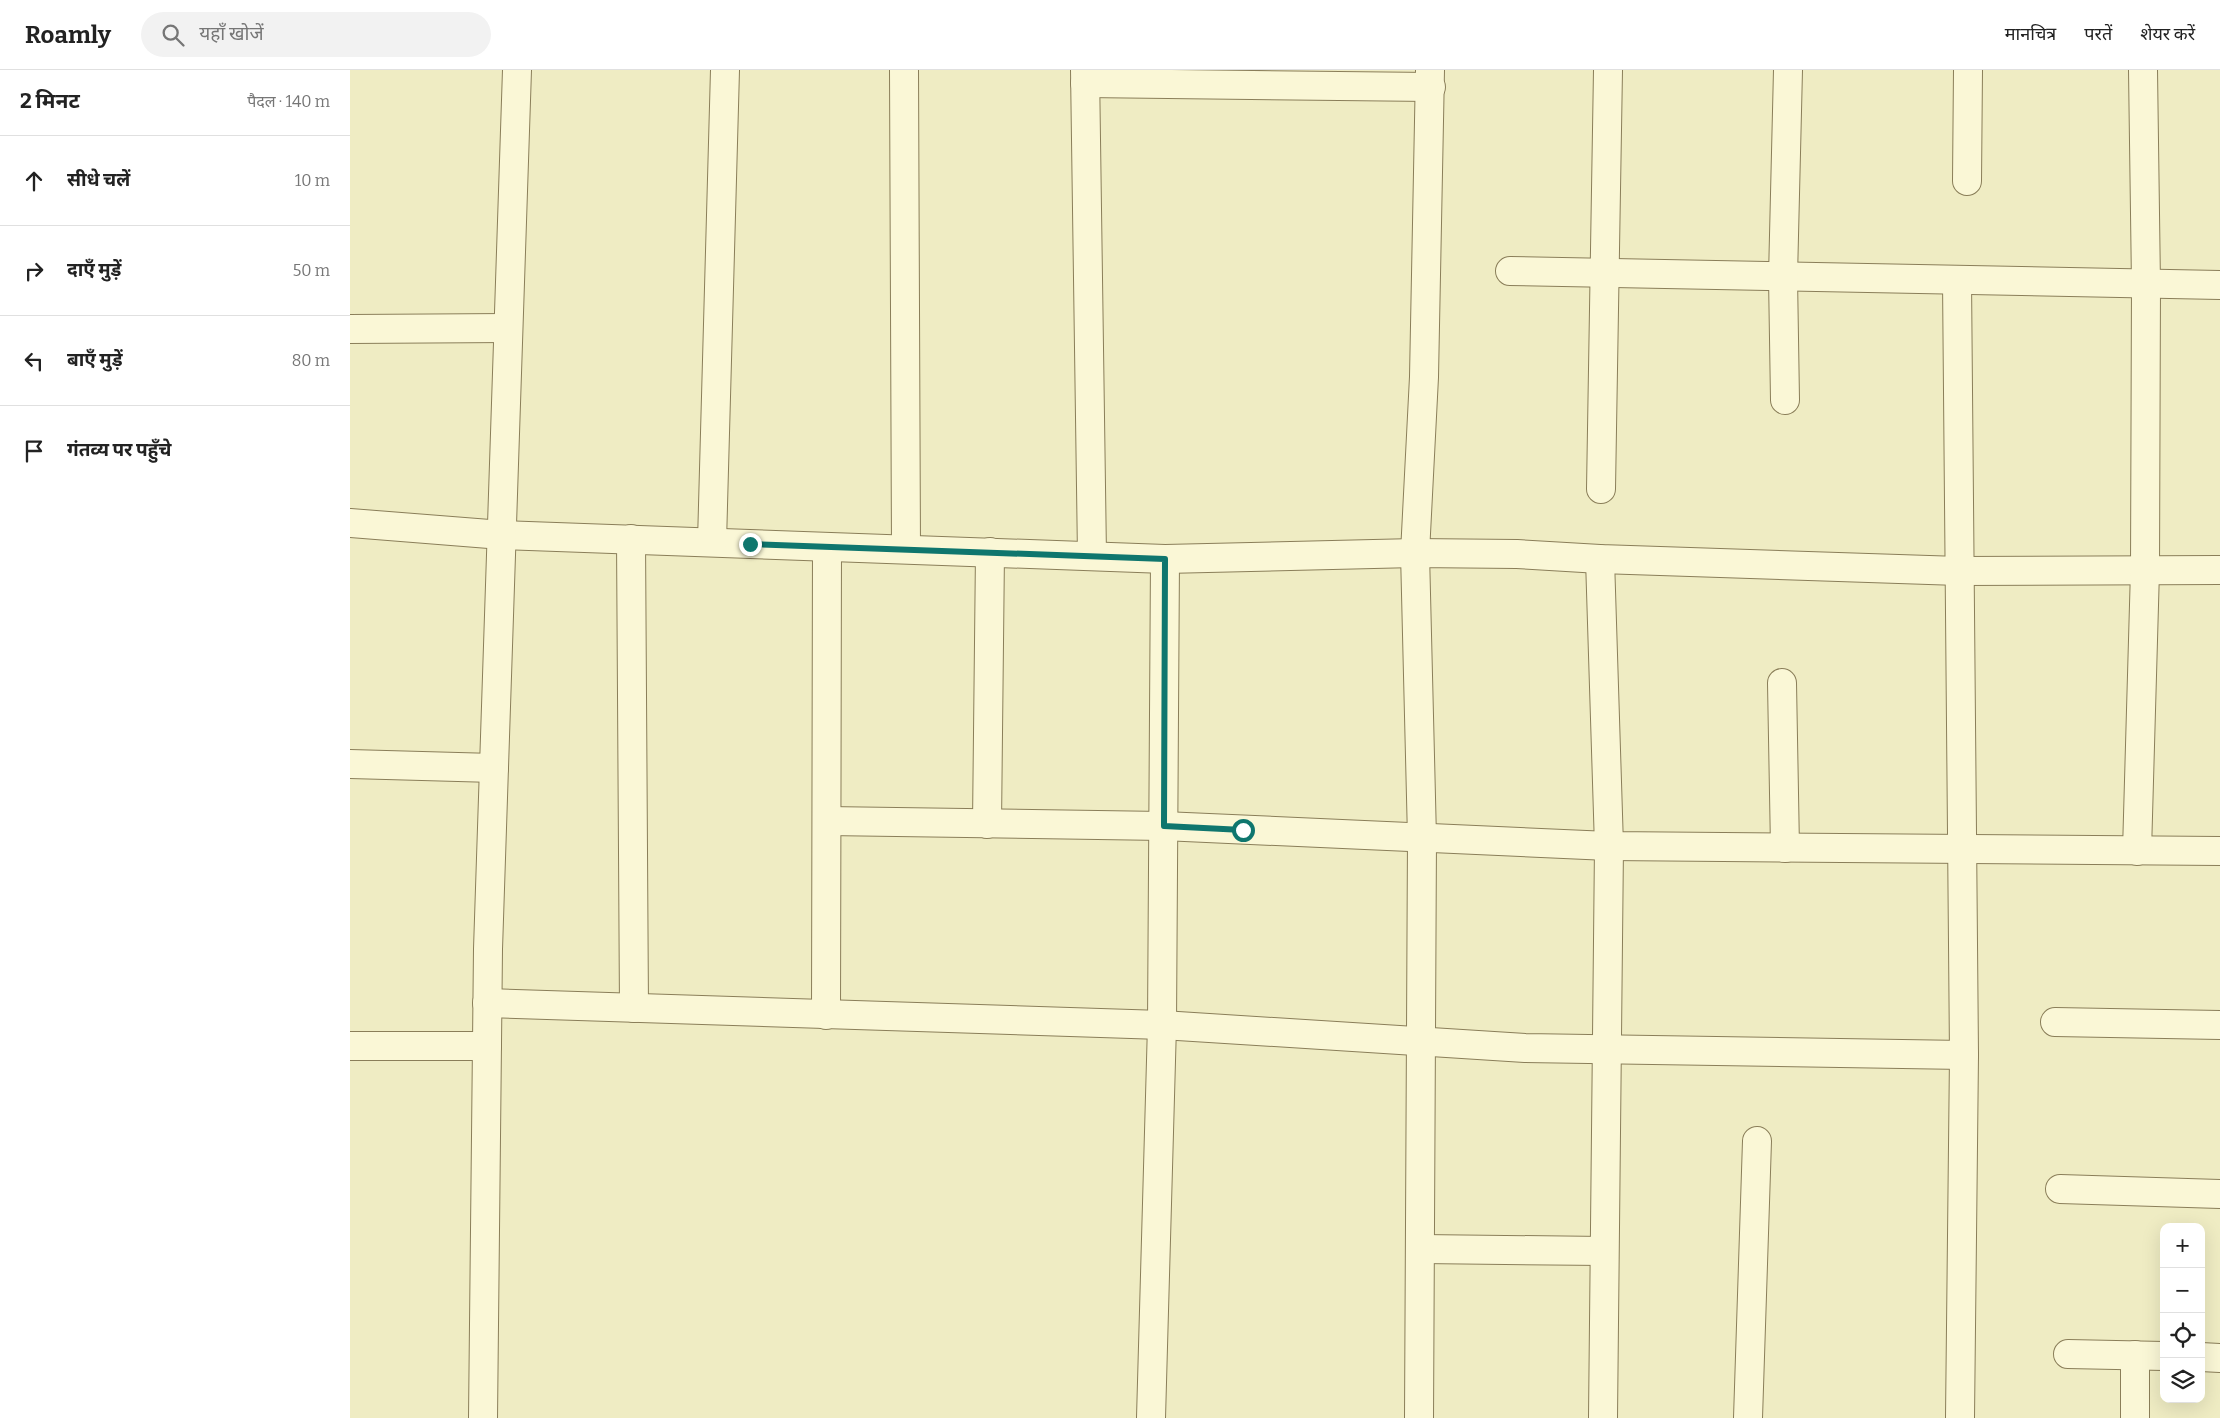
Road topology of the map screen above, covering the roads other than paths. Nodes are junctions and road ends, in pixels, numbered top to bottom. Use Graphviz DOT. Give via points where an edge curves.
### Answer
graph roads {
  1 [pos="517,70"];
  2 [pos="725,70"];
  3 [pos="904,70"];
  4 [pos="1608,70"];
  5 [pos="1788,70"];
  6 [pos="1968,70"];
  7 [pos="2143,70"];
  8 [pos="1085,77"];
  9 [pos="1430,78"];
  10 [pos="1967,181"];
  11 [pos="1510,271"];
  12 [pos="1606,272"];
  13 [pos="1783,277"];
  14 [pos="1957,280"];
  15 [pos="2146,284"];
  16 [pos="2220,285"];
  17 [pos="508,328"];
  18 [pos="350,329"];
  19 [pos="1785,400"];
  20 [pos="1601,489"];
  21 [pos="350,522"];
  22 [pos="502,535"];
  23 [pos="631,540"];
  24 [pos="712,542"];
  25 [pos="827,547"];
  26 [pos="906,549"];
  27 [pos="990,552"];
  28 [pos="1415,553"];
  29 [pos="1092,556"];
  30 [pos="1165,559"];
  31 [pos="1600,559"];
  32 [pos="2145,570"];
  33 [pos="2220,570"];
  34 [pos="1959,571"];
  35 [pos="1782,682"];
  36 [pos="350,764"];
  37 [pos="494,768"];
  38 [pos="827,821"];
  39 [pos="987,824"];
  40 [pos="1164,826"];
  41 [pos="1422,838"];
  42 [pos="1609,846"];
  43 [pos="1785,848"];
  44 [pos="1962,850"];
  45 [pos="2137,851"];
  46 [pos="2220,852"];
  47 [pos="487,1003"];
  48 [pos="634,1008"];
  49 [pos="826,1015"];
  50 [pos="2055,1022"];
  51 [pos="2220,1025"];
  52 [pos="1162,1026"];
  53 [pos="1422,1042"];
  54 [pos="350,1046"];
  55 [pos="487,1046"];
  56 [pos="1607,1049"];
  57 [pos="1964,1055"];
  58 [pos="1757,1141"];
  59 [pos="2060,1190"];
  60 [pos="2220,1194"];
  61 [pos="1421,1249"];
  62 [pos="1604,1251"];
  63 [pos="2068,1354"];
  64 [pos="2135,1355"];
  65 [pos="2160,1356"];
  66 [pos="2205,1357"];
  67 [pos="2220,1358"];
  68 [pos="483,1418"];
  69 [pos="1151,1418"];
  70 [pos="1419,1418"];
  71 [pos="1603,1418"];
  72 [pos="1748,1418"];
  73 [pos="1960,1418"];
  74 [pos="2135,1418"];
  1 -- 17 [label="street"];
  2 -- 24 [label="street"];
  3 -- 26 [label="street"];
  4 -- 12 [label="street"];
  5 -- 13 [label="street"];
  6 -- 10 [label="street"];
  7 -- 15 [label="street"];
  8 -- 9 [label="street"];
  8 -- 29 [label="street"];
  9 -- 28 [label="street" via="1424,377"];
  11 -- 12 [label="street"];
  12 -- 13 [label="street"];
  12 -- 20 [label="street"];
  13 -- 14 [label="street"];
  13 -- 19 [label="street"];
  14 -- 15 [label="street"];
  14 -- 34 [label="street"];
  15 -- 16 [label="street"];
  15 -- 32 [label="street"];
  17 -- 18 [label="street"];
  17 -- 22 [label="street"];
  21 -- 22 [label="street"];
  22 -- 23 [label="street"];
  22 -- 37 [label="street"];
  23 -- 24 [label="street"];
  23 -- 48 [label="street"];
  24 -- 25 [label="street"];
  25 -- 26 [label="street"];
  25 -- 38 [label="street"];
  26 -- 27 [label="street"];
  27 -- 29 [label="street"];
  27 -- 39 [label="street"];
  28 -- 30 [label="street"];
  28 -- 31 [label="street"];
  28 -- 41 [label="street"];
  29 -- 30 [label="street"];
  30 -- 40 [label="street"];
  31 -- 34 [label="street"];
  31 -- 42 [label="street"];
  32 -- 33 [label="street"];
  32 -- 34 [label="street"];
  32 -- 45 [label="street"];
  34 -- 44 [label="street"];
  35 -- 43 [label="street"];
  36 -- 37 [label="street"];
  37 -- 47 [label="street"];
  38 -- 39 [label="street"];
  38 -- 49 [label="street"];
  39 -- 40 [label="street"];
  40 -- 41 [label="street"];
  40 -- 52 [label="street"];
  41 -- 42 [label="street"];
  41 -- 53 [label="street"];
  42 -- 43 [label="street"];
  42 -- 56 [label="street"];
  43 -- 44 [label="street"];
  44 -- 45 [label="street"];
  44 -- 57 [label="street"];
  45 -- 46 [label="street"];
  47 -- 48 [label="street"];
  47 -- 55 [label="street"];
  48 -- 49 [label="street"];
  49 -- 52 [label="street"];
  50 -- 51 [label="street"];
  52 -- 53 [label="street"];
  52 -- 69 [label="street"];
  53 -- 56 [label="street"];
  53 -- 61 [label="street"];
  54 -- 55 [label="street"];
  55 -- 68 [label="street"];
  56 -- 57 [label="street"];
  56 -- 62 [label="street"];
  57 -- 73 [label="street"];
  58 -- 72 [label="street"];
  59 -- 60 [label="street"];
  61 -- 62 [label="street"];
  61 -- 70 [label="street"];
  62 -- 71 [label="street"];
  63 -- 64 [label="street"];
  64 -- 65 [label="street"];
  64 -- 74 [label="street"];
  66 -- 67 [label="street"];
}
